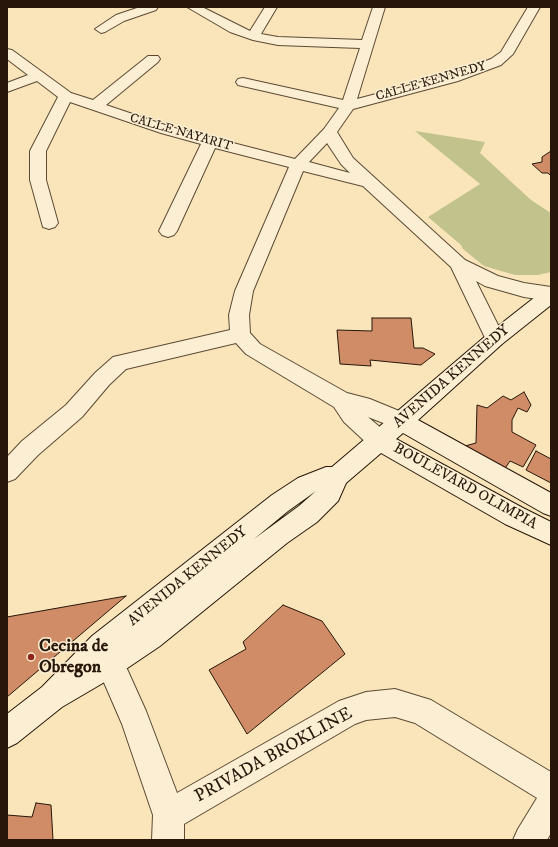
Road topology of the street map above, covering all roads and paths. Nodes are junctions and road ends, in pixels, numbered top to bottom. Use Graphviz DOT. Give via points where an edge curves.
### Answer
graph roads {
  1 [pos="152,7"];
  2 [pos="193,7"];
  3 [pos="271,7"];
  4 [pos="379,7"];
  5 [pos="534,7"];
  6 [pos="101,30"];
  7 [pos="253,36"];
  8 [pos="366,44"];
  9 [pos="7,53"];
  10 [pos="153,59"];
  11 [pos="37,76"];
  12 [pos="243,82"];
  13 [pos="7,88"];
  14 [pos="66,96"];
  15 [pos="95,106"];
  16 [pos="348,106"];
  17 [pos="329,132"];
  18 [pos="210,142"];
  19 [pos="297,166"];
  20 [pos="369,183"];
  21 [pos="49,223"];
  22 [pos="168,231"];
  23 [pos="459,264"];
  24 [pos="551,294"];
  25 [pos="240,335"];
  26 [pos="495,339"];
  27 [pos="342,401"];
  28 [pos="401,421"];
  29 [pos="380,441"];
  30 [pos="7,472"];
  31 [pos="551,505"];
  32 [pos="551,534"];
  33 [pos="106,654"];
  34 [pos="7,732"];
  35 [pos="551,789"];
  36 [pos="551,804"];
  37 [pos="168,828"];
  38 [pos="528,840"];
  1 -- 6 [label="street" via="115,20"];
  2 -- 7 [label="street"];
  3 -- 7 [label="street"];
  4 -- 8 [label="street"];
  5 -- 16 [label="street, CALLE KENNEDY" via="506,54 496,62 453,78"];
  7 -- 8 [label="street" via="278,41"];
  8 -- 16 [label="street"];
  9 -- 11 [label="street, CALLE NAYARIT"];
  10 -- 15 [label="street"];
  11 -- 13 [label="street"];
  11 -- 14 [label="street, CALLE NAYARIT"];
  12 -- 16 [label="street"];
  14 -- 15 [label="street, CALLE NAYARIT"];
  14 -- 21 [label="street" via="38,151 38,180"];
  15 -- 18 [label="street, CALLE NAYARIT"];
  16 -- 17 [label="street"];
  17 -- 19 [label="street"];
  17 -- 20 [label="street" via="347,161"];
  18 -- 19 [label="street, CALLE NAYARIT"];
  18 -- 22 [label="street"];
  19 -- 20 [label="street, CALLE NAYARIT"];
  19 -- 25 [label="street" via="244,291 239,315"];
  20 -- 23 [label="street"];
  23 -- 24 [label="street" via="492,281"];
  23 -- 26 [label="street"];
  24 -- 26 [label="street, AVENIDA KENNEDY"];
  25 -- 27 [label="street" via="253,349"];
  25 -- 30 [label="street" via="120,363 74,411 30,448"];
  26 -- 28 [label="street, AVENIDA KENNEDY"];
  27 -- 28 [label="street, BOULEVARD OLIMPIA" via="362,404"];
  27 -- 29 [label="street, BOULEVARD OLIMPIA" via="352,416"];
  28 -- 29 [label="street, AVENIDA KENNEDY"];
  28 -- 31 [label="street, BOULEVARD OLIMPIA"];
  29 -- 32 [label="street, BOULEVARD OLIMPIA"];
  29 -- 33 [label="street, AVENIDA KENNEDY" via="337,477 325,500 191,590 150,636"];
  33 -- 34 [label="street, AVENIDA KENNEDY"];
  33 -- 37 [label="street" via="136,721"];
  35 -- 37 [label="street, PRIVADA BROKLINE" via="421,710 395,703 366,706 349,711"];
  36 -- 38 [label="street"];
}
